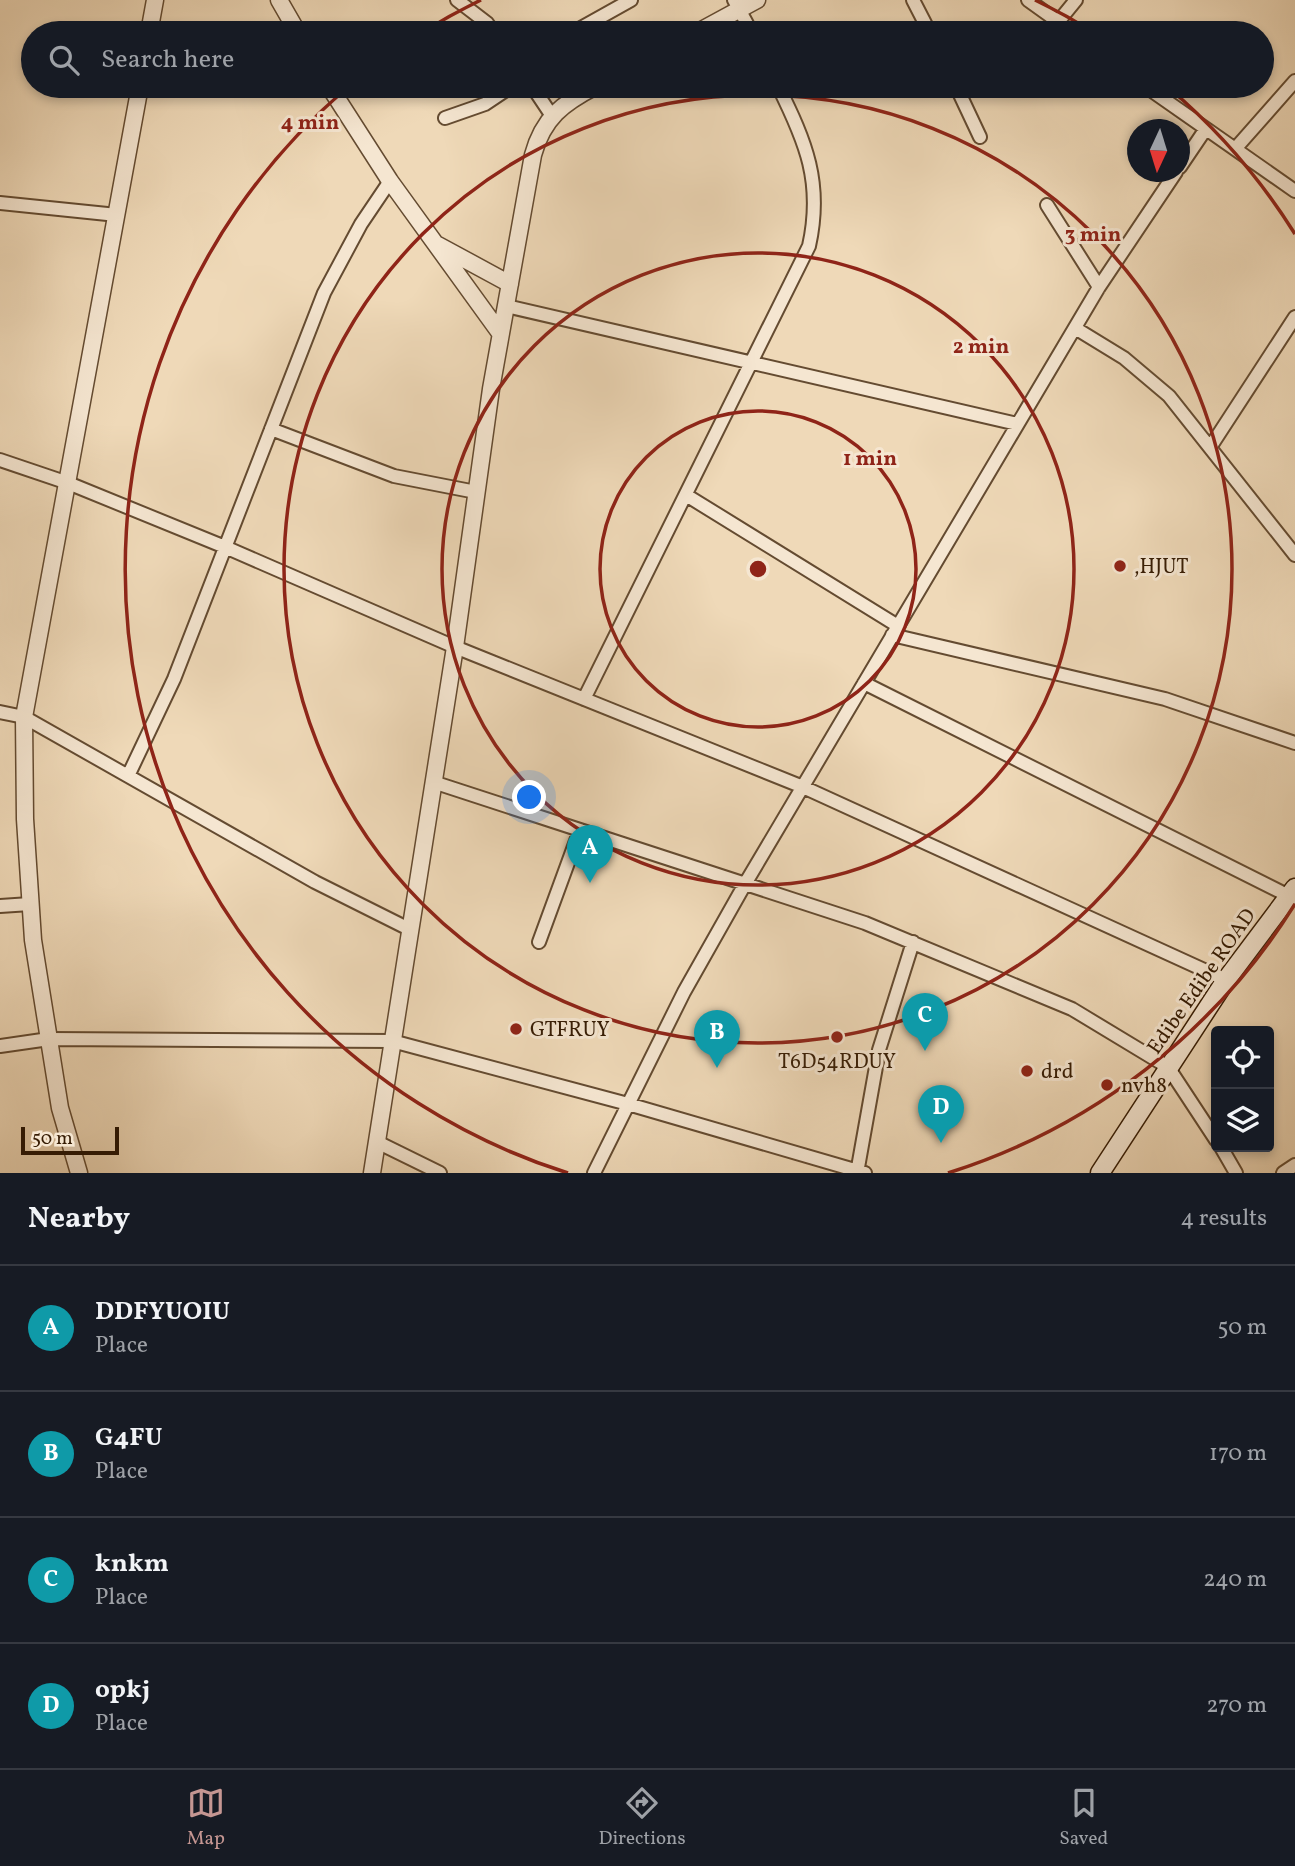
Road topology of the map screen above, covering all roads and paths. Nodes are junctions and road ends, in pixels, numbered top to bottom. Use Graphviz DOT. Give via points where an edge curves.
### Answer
graph roads {
  1 [pos="155,0"];
  2 [pos="279,0"];
  3 [pos="457,0"];
  4 [pos="631,0"];
  5 [pos="757,0"];
  6 [pos="913,0"];
  7 [pos="1028,0"];
  8 [pos="1076,0"];
  9 [pos="737,5"];
  10 [pos="151,21"];
  11 [pos="291,21"];
  12 [pos="484,21"];
  13 [pos="593,21"];
  14 [pos="714,21"];
  15 [pos="746,21"];
  16 [pos="924,21"];
  17 [pos="1057,21"];
  18 [pos="1059,21"];
  19 [pos="1295,81"];
  20 [pos="139,98"];
  21 [pos="337,98"];
  22 [pos="494,98"];
  23 [pos="540,98"];
  24 [pos="578,98"];
  25 [pos="783,98"];
  26 [pos="962,98"];
  27 [pos="1161,98"];
  28 [pos="552,116"];
  29 [pos="445,118"];
  30 [pos="1205,130"];
  31 [pos="980,137"];
  32 [pos="1234,149"];
  33 [pos="1190,152"];
  34 [pos="390,181"];
  35 [pos="1169,182"];
  36 [pos="1295,191"];
  37 [pos="0,203"];
  38 [pos="1047,205"];
  39 [pos="117,215"];
  40 [pos="438,245"];
  41 [pos="510,284"];
  42 [pos="1099,287"];
  43 [pos="506,306"];
  44 [pos="1295,317"];
  45 [pos="1074,328"];
  46 [pos="500,333"];
  47 [pos="751,363"];
  48 [pos="1017,424"];
  49 [pos="271,429"];
  50 [pos="1211,446"];
  51 [pos="0,460"];
  52 [pos="68,483"];
  53 [pos="476,492"];
  54 [pos="685,495"];
  55 [pos="225,547"];
  56 [pos="1295,555"];
  57 [pos="895,630"];
  58 [pos="455,647"];
  59 [pos="864,683"];
  60 [pos="584,699"];
  61 [pos="0,712"];
  62 [pos="24,717"];
  63 [pos="1295,743"];
  64 [pos="128,776"];
  65 [pos="433,782"];
  66 [pos="803,787"];
  67 [pos="580,830"];
  68 [pos="745,884"];
  69 [pos="1292,892"];
  70 [pos="30,904"];
  71 [pos="0,906"];
  72 [pos="409,929"];
  73 [pos="539,942"];
  74 [pos="913,942"];
  75 [pos="1226,980"];
  76 [pos="49,1039"];
  77 [pos="391,1041"];
  78 [pos="0,1046"];
  79 [pos="1168,1067"];
  80 [pos="628,1104"];
  81 [pos="1211,1132"];
  82 [pos="377,1142"];
  83 [pos="1224,1152"];
  84 [pos="1295,1165"];
  85 [pos="860,1172"];
  86 [pos="79,1173"];
  87 [pos="372,1173"];
  88 [pos="440,1173"];
  89 [pos="594,1173"];
  90 [pos="1100,1173"];
  91 [pos="1236,1173"];
  92 [pos="1283,1173"];
  1 -- 10 [label="street"];
  2 -- 11 [label="street"];
  3 -- 12 [label="street"];
  4 -- 13 [label="street"];
  5 -- 9 [label="street"];
  6 -- 16 [label="street"];
  7 -- 17 [label="street"];
  8 -- 18 [label="street"];
  9 -- 14 [label="street"];
  9 -- 15 [label="street"];
  19 -- 32 [label="street"];
  20 -- 39 [label="street"];
  21 -- 34 [label="street"];
  22 -- 29 [label="street"];
  23 -- 28 [label="street"];
  24 -- 28 [label="street"];
  25 -- 47 [label="street" via="810,158 814,221 801,265"];
  26 -- 31 [label="street"];
  27 -- 30 [label="street"];
  28 -- 41 [label="street" via="538,133"];
  30 -- 32 [label="street"];
  30 -- 33 [label="street"];
  32 -- 36 [label="street"];
  34 -- 40 [label="street"];
  34 -- 49 [label="street" via="324,293"];
  35 -- 42 [label="street"];
  37 -- 39 [label="street"];
  38 -- 42 [label="street"];
  39 -- 52 [label="street"];
  40 -- 41 [label="street"];
  40 -- 46 [label="street"];
  41 -- 43 [label="street"];
  42 -- 45 [label="street"];
  43 -- 46 [label="street"];
  43 -- 47 [label="street"];
  44 -- 50 [label="street"];
  45 -- 48 [label="street"];
  45 -- 50 [label="street" via="1148,377"];
  46 -- 53 [label="street"];
  47 -- 48 [label="street"];
  47 -- 54 [label="street"];
  48 -- 57 [label="street"];
  49 -- 53 [label="street" via="394,475"];
  49 -- 55 [label="street"];
  50 -- 56 [label="street"];
  51 -- 52 [label="street"];
  52 -- 55 [label="street"];
  52 -- 62 [label="street"];
  53 -- 58 [label="street"];
  54 -- 57 [label="street"];
  54 -- 60 [label="street"];
  55 -- 58 [label="street"];
  55 -- 64 [label="street" via="174,679"];
  57 -- 59 [label="street"];
  57 -- 63 [label="street" via="1165,699"];
  58 -- 60 [label="street"];
  58 -- 65 [label="street"];
  59 -- 66 [label="street"];
  59 -- 69 [label="street"];
  60 -- 66 [label="street"];
  61 -- 62 [label="street"];
  62 -- 64 [label="street"];
  62 -- 70 [label="street"];
  64 -- 72 [label="street" via="315,882"];
  65 -- 67 [label="street"];
  65 -- 72 [label="street"];
  66 -- 68 [label="street"];
  66 -- 75 [label="street"];
  67 -- 68 [label="street"];
  67 -- 73 [label="street"];
  68 -- 74 [label="street"];
  68 -- 80 [label="street"];
  69 -- 75 [label="main road, Edibe Edibe ROAD"];
  70 -- 71 [label="street"];
  70 -- 76 [label="street"];
  72 -- 77 [label="street"];
  74 -- 79 [label="street" via="1072,1009"];
  74 -- 85 [label="street" via="879,1049"];
  75 -- 79 [label="main road, Edibe Edibe ROAD"];
  76 -- 77 [label="street"];
  76 -- 78 [label="street"];
  76 -- 86 [label="street" via="60,1108"];
  77 -- 80 [label="street"];
  77 -- 82 [label="street"];
  79 -- 81 [label="street"];
  79 -- 90 [label="main road, Edibe Edibe ROAD"];
  80 -- 85 [label="street"];
  80 -- 89 [label="street"];
  82 -- 87 [label="street"];
  82 -- 88 [label="street"];
  83 -- 91 [label="street"];
  84 -- 92 [label="street"];
}
